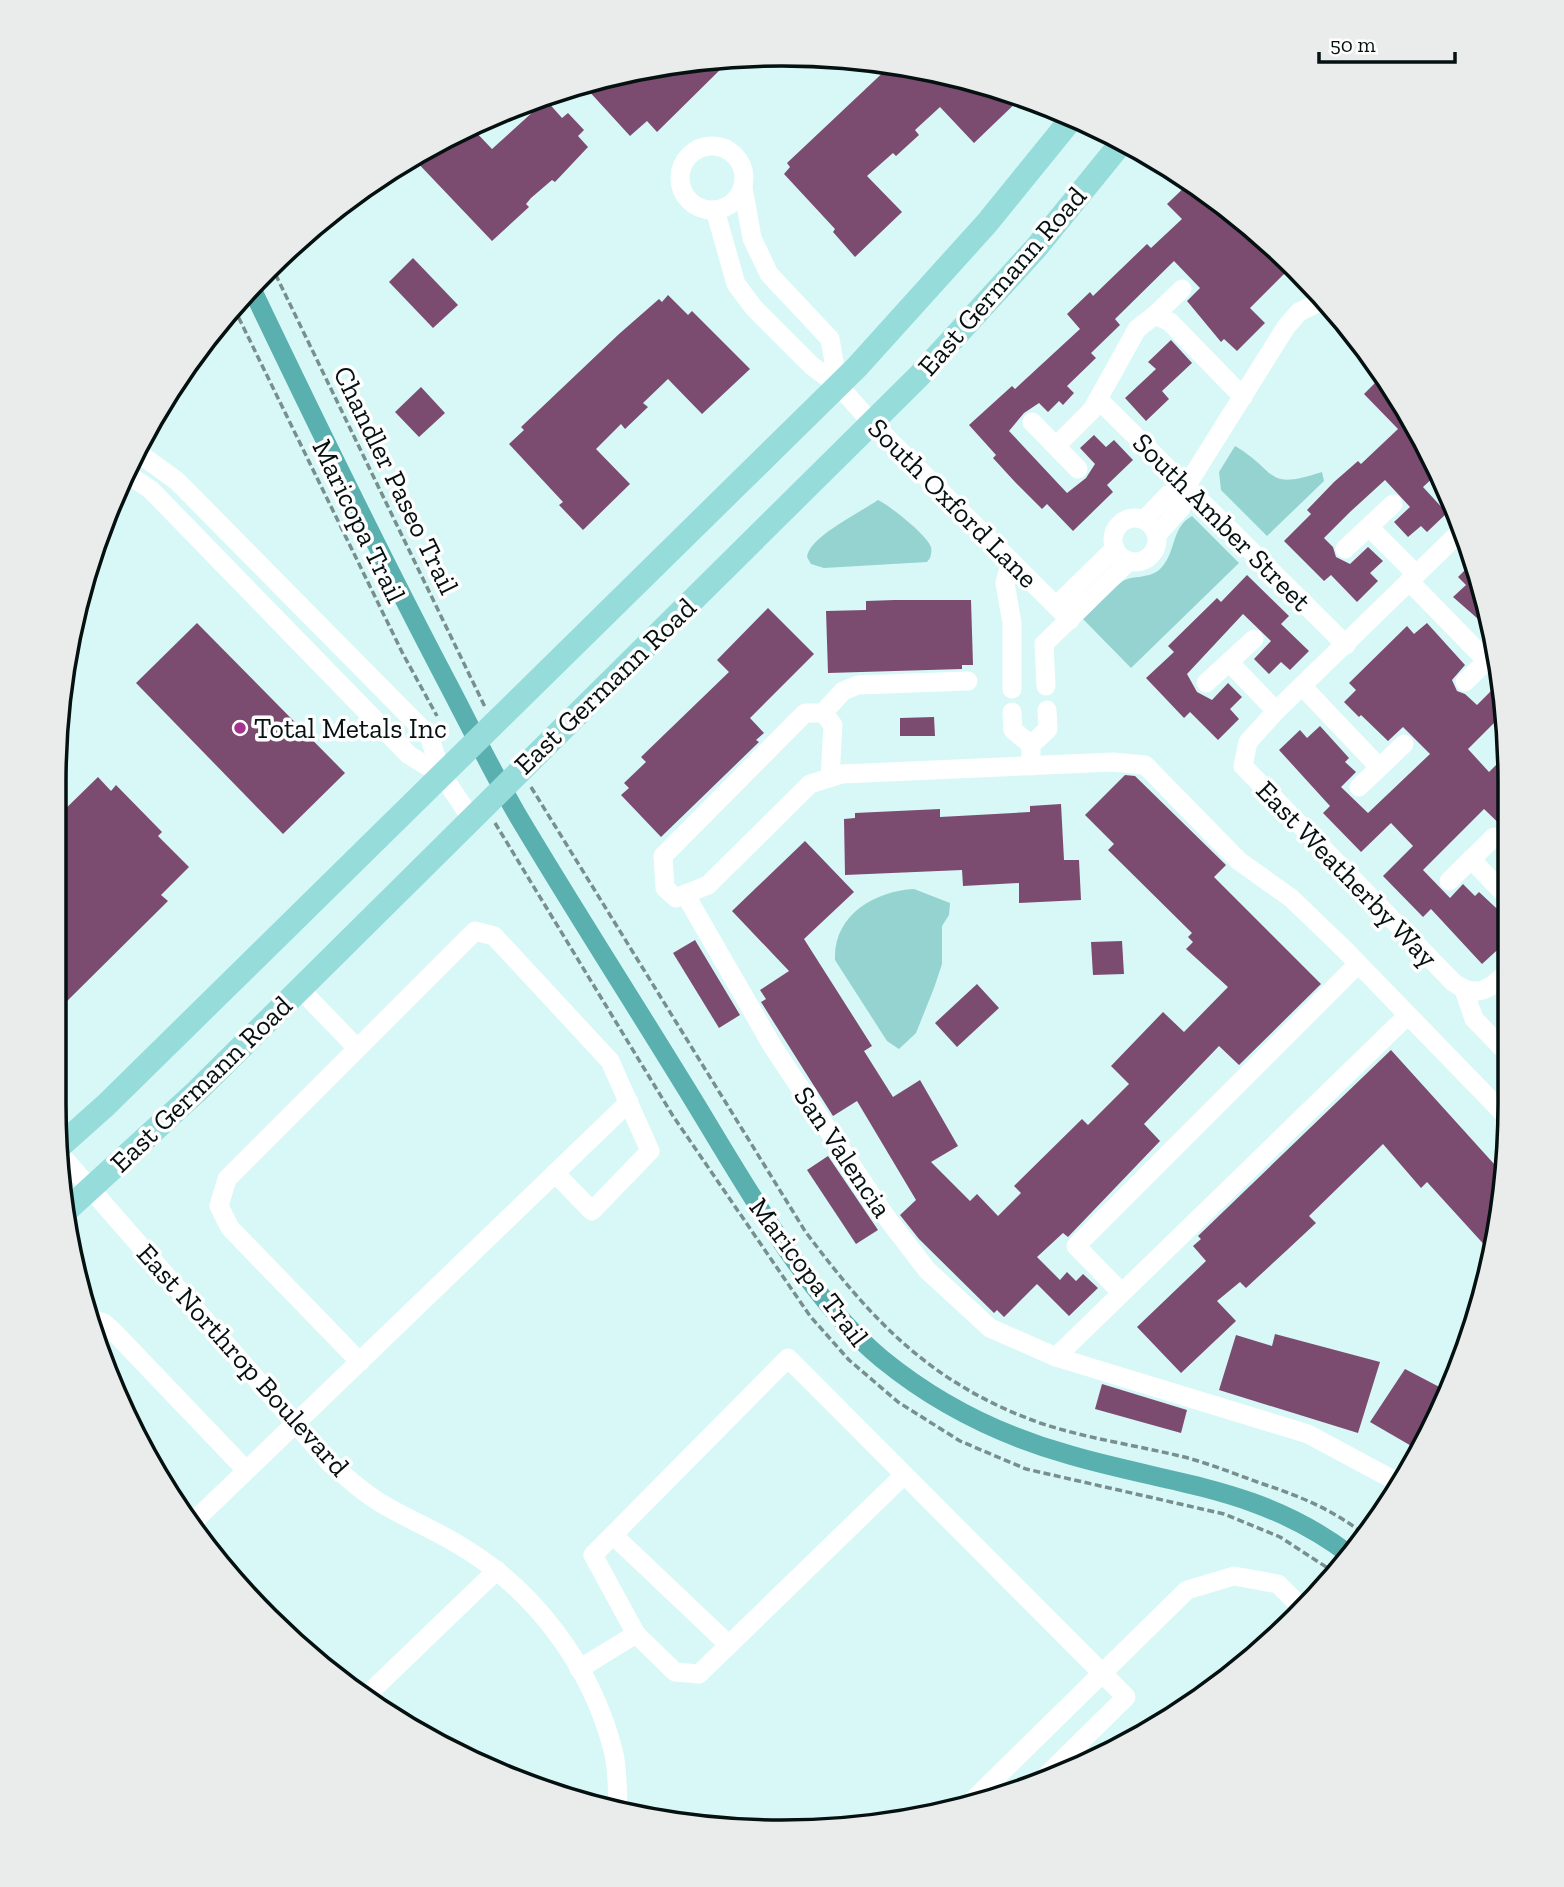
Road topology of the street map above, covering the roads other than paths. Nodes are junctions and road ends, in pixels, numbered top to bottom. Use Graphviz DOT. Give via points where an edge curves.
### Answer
graph roads {
  1 [pos="1066,126"];
  2 [pos="1116,149"];
  3 [pos="743,188"];
  4 [pos="715,210"];
  5 [pos="1182,289"];
  6 [pos="1315,304"];
  7 [pos="1154,315"];
  8 [pos="838,384"];
  9 [pos="1243,397"];
  10 [pos="1098,399"];
  11 [pos="871,422"];
  12 [pos="1032,422"];
  13 [pos="1056,446"];
  14 [pos="144,457"];
  15 [pos="1079,469"];
  16 [pos="134,479"];
  17 [pos="1187,485"];
  18 [pos="1393,504"];
  19 [pos="1144,520"];
  20 [pos="217,521"];
  21 [pos="1369,527"];
  22 [pos="1157,536"];
  23 [pos="1454,537"];
  24 [pos="198,539"];
  25 [pos="1345,550"];
  26 [pos="1122,554"];
  27 [pos="1011,561"];
  28 [pos="1412,577"];
  29 [pos="1063,613"];
  30 [pos="1254,639"];
  31 [pos="1346,645"];
  32 [pos="1485,649"];
  33 [pos="1044,655"];
  34 [pos="1012,656"];
  35 [pos="1487,661"];
  36 [pos="1229,662"];
  37 [pos="968,681"];
  38 [pos="1465,682"];
  39 [pos="1206,683"];
  40 [pos="1046,686"];
  41 [pos="1302,686"];
  42 [pos="1012,689"];
  43 [pos="1047,710"];
  44 [pos="1276,711"];
  45 [pos="1012,712"];
  46 [pos="823,713"];
  47 [pos="1404,744"];
  48 [pos="1031,745"];
  49 [pos="1031,766"];
  50 [pos="1379,766"];
  51 [pos="442,775"];
  52 [pos="830,778"];
  53 [pos="1359,787"];
  54 [pos="483,814"];
  55 [pos="1494,836"];
  56 [pos="1471,859"];
  57 [pos="1449,881"];
  58 [pos="1498,887"];
  59 [pos="685,894"];
  60 [pos="1358,964"];
  61 [pos="1498,981"];
  62 [pos="300,989"];
  63 [pos="1468,992"];
  64 [pos="1408,1015"];
  65 [pos="1498,1044"];
  66 [pos="357,1048"];
  67 [pos="629,1102"];
  68 [pos="1498,1108"];
  69 [pos="67,1139"];
  70 [pos="69,1165"];
  71 [pos="555,1173"];
  72 [pos="91,1189"];
  73 [pos="74,1204"];
  74 [pos="1121,1292"];
  75 [pos="100,1322"];
  76 [pos="1056,1357"];
  77 [pos="360,1362"];
  78 [pos="296,1425"];
  79 [pos="246,1470"];
  80 [pos="904,1475"];
  81 [pos="1392,1479"];
  82 [pos="197,1518"];
  83 [pos="613,1535"];
  84 [pos="497,1570"];
  85 [pos="1296,1602"];
  86 [pos="636,1634"];
  87 [pos="729,1646"];
  88 [pos="579,1669"];
  89 [pos="1102,1674"];
  90 [pos="371,1691"];
  91 [pos="1056,1766"];
  92 [pos="981,1792"];
  93 [pos="617,1801"];
  1 -- 8 [label="main road, East Germann Road" via="987,223"];
  2 -- 11 [label="main road, East Germann Road" via="973,319"];
  3 -- 4 [label="street" via="732,203"];
  3 -- 4 [label="street" via="743,170 734,155 715,146 694,151 681,168 682,190 695,206"];
  3 -- 8 [label="street" via="752,238 769,274 830,339"];
  4 -- 8 [label="street, South Oxford Lane" via="736,284 812,366"];
  5 -- 7 [label="street"];
  6 -- 9 [label="street" via="1299,312 1286,327"];
  7 -- 9 [label="street" via="1170,322"];
  7 -- 10 [label="street" via="1137,330"];
  8 -- 11 [label="street, South Oxford Lane"];
  8 -- 51 [label="main road, East Germann Road" via="488,720"];
  9 -- 17 [label="street"];
  10 -- 13 [label="street"];
  10 -- 17 [label="street, South Amber Street"];
  11 -- 27 [label="street, South Oxford Lane"];
  11 -- 54 [label="main road, East Germann Road" via="517,772"];
  12 -- 13 [label="street"];
  13 -- 15 [label="street"];
  14 -- 20 [label="street" via="177,481"];
  16 -- 24 [label="street"];
  17 -- 19 [label="street" via="1168,495"];
  17 -- 22 [label="street" via="1181,508"];
  17 -- 31 [label="street, South Amber Street"];
  18 -- 21 [label="street"];
  19 -- 22 [label="street"];
  19 -- 26 [label="street" via="1123,522 1114,534"];
  20 -- 24 [label="street"];
  20 -- 51 [label="street" via="429,736"];
  21 -- 25 [label="street"];
  21 -- 28 [label="street"];
  22 -- 26 [label="street" via="1144,560"];
  23 -- 28 [label="street, East Weatherby Way"];
  24 -- 51 [label="street" via="409,755"];
  26 -- 29 [label="street"];
  27 -- 29 [label="street, South Oxford Lane"];
  27 -- 34 [label="street" via="1005,583"];
  28 -- 31 [label="street, East Weatherby Way"];
  28 -- 32 [label="street"];
  29 -- 33 [label="street" via="1044,644"];
  30 -- 36 [label="street"];
  31 -- 41 [label="street, East Weatherby Way"];
  33 -- 34 [label="street"];
  33 -- 40 [label="street"];
  34 -- 42 [label="street"];
  35 -- 38 [label="street"];
  36 -- 39 [label="street"];
  36 -- 44 [label="street"];
  37 -- 46 [label="street" via="858,685 843,691"];
  41 -- 44 [label="street, East Weatherby Way"];
  41 -- 50 [label="street"];
  43 -- 48 [label="street" via="1048,729"];
  44 -- 63 [label="street, East Weatherby Way" via="1248,742 1243,766"];
  45 -- 48 [label="street" via="1013,730"];
  46 -- 52 [label="street" via="833,725"];
  46 -- 59 [label="street, San Valencia" via="805,713 663,856 665,888 676,898"];
  47 -- 50 [label="street"];
  48 -- 49 [label="street"];
  49 -- 52 [label="street"];
  49 -- 60 [label="street" via="1145,765 1238,861 1291,898"];
  50 -- 53 [label="street"];
  51 -- 54 [label="street"];
  51 -- 69 [label="main road, East Germann Road"];
  52 -- 59 [label="street" via="810,784 708,885"];
  54 -- 62 [label="main road, East Germann Road"];
  55 -- 56 [label="street"];
  56 -- 57 [label="street"];
  56 -- 58 [label="street"];
  59 -- 76 [label="street, San Valencia" via="773,1047 884,1214 927,1270 990,1328"];
  60 -- 64 [label="street"];
  60 -- 74 [label="street" via="1076,1246"];
  61 -- 63 [label="street" via="1486,992"];
  62 -- 66 [label="street"];
  62 -- 72 [label="main road, East Germann Road"];
  63 -- 65 [label="street" via="1474,1019"];
  64 -- 68 [label="street"];
  64 -- 74 [label="street"];
  66 -- 67 [label="street" via="475,931 494,936 610,1061"];
  66 -- 77 [label="street" via="227,1178 219,1206 230,1228"];
  67 -- 71 [label="street"];
  67 -- 71 [label="street" via="650,1151 592,1211"];
  70 -- 72 [label="street, East Northrop Boulevard"];
  71 -- 77 [label="street"];
  72 -- 73 [label="main road, East Germann Road"];
  72 -- 78 [label="street, East Northrop Boulevard"];
  74 -- 76 [label="street"];
  75 -- 79 [label="street"];
  76 -- 81 [label="street, San Valencia" via="1308,1434"];
  77 -- 78 [label="street"];
  78 -- 79 [label="street"];
  78 -- 84 [label="street, East Northrop Boulevard" via="329,1462 379,1502"];
  79 -- 82 [label="street"];
  80 -- 83 [label="street" via="788,1358"];
  80 -- 87 [label="street"];
  80 -- 89 [label="street"];
  83 -- 86 [label="street" via="593,1555"];
  83 -- 87 [label="street"];
  84 -- 88 [label="street, East Northrop Boulevard" via="531,1599"];
  84 -- 90 [label="street"];
  85 -- 89 [label="street" via="1278,1584 1234,1576 1187,1590"];
  86 -- 87 [label="street" via="675,1672 699,1674"];
  86 -- 88 [label="street"];
  88 -- 93 [label="street, East Northrop Boulevard" via="613,1751"];
  89 -- 91 [label="street" via="1126,1697"];
  89 -- 92 [label="street"];
}
